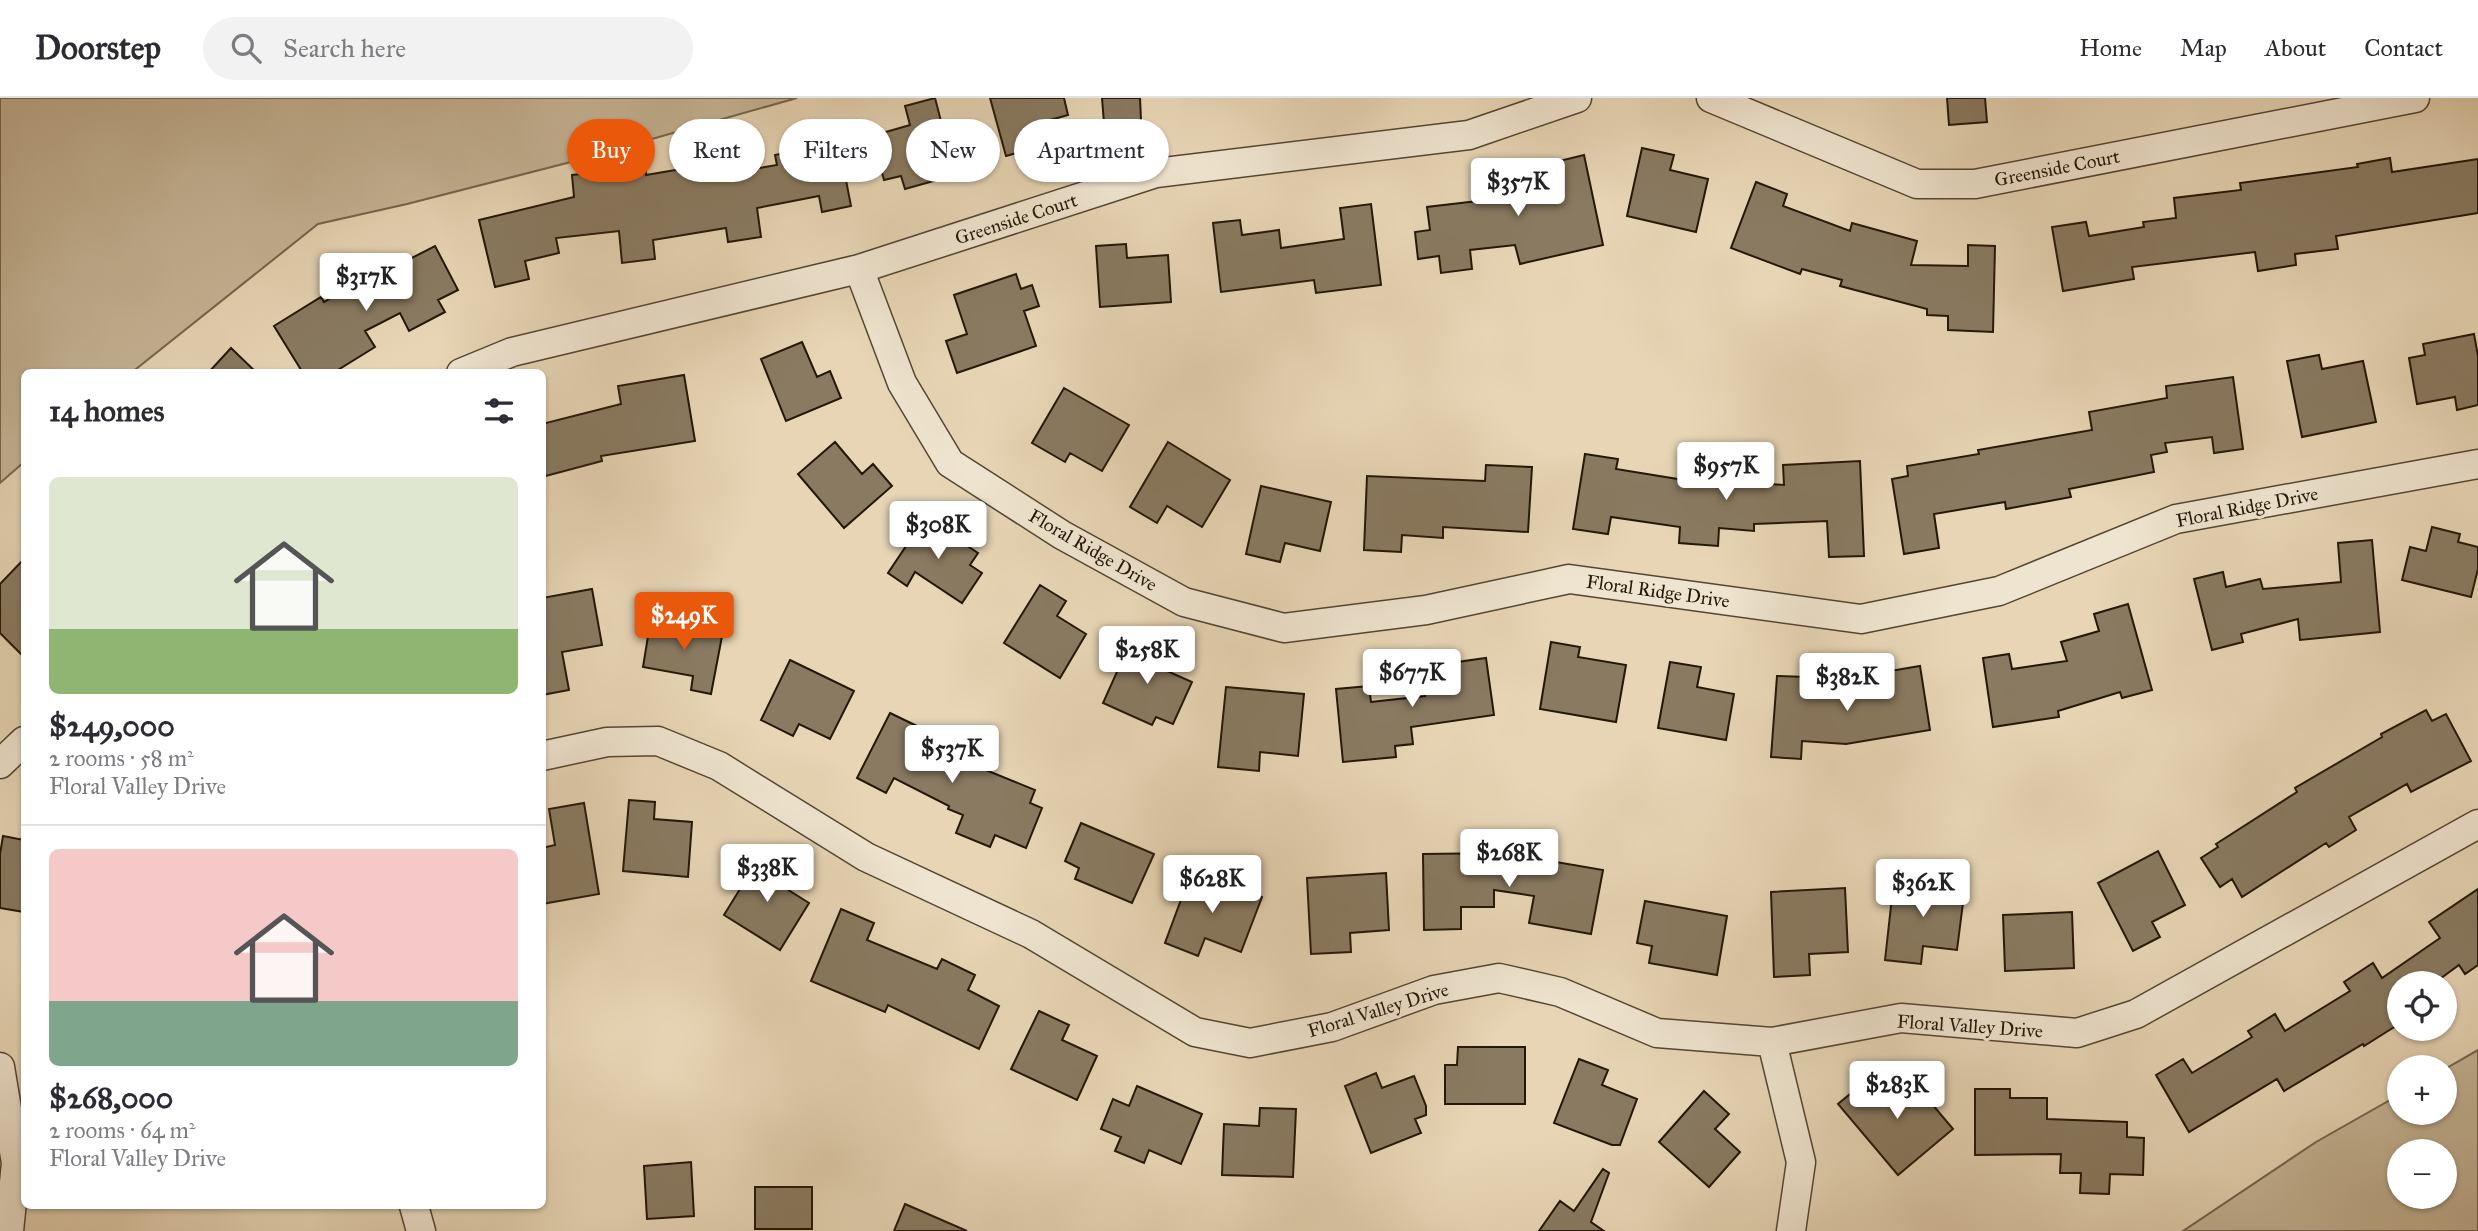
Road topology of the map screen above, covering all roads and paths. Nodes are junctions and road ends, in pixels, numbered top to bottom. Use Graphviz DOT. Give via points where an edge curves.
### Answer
graph roads {
  1 [pos="1577,98"];
  2 [pos="1711,98"];
  3 [pos="2415,98"];
  4 [pos="859,269"];
  5 [pos="471,369"];
  6 [pos="2478,464"];
  7 [pos="21,744"];
  8 [pos="546,755"];
  9 [pos="0,764"];
  10 [pos="2478,824"];
  11 [pos="1772,1042"];
  12 [pos="0,1067"];
  13 [pos="415,1209"];
  14 [pos="9,1231"];
  15 [pos="421,1231"];
  16 [pos="1791,1231"];
  1 -- 4 [label="street, Greenside Court" via="1469,135 1156,173"];
  2 -- 3 [label="street, Greenside Court" via="1917,184 1975,184"];
  4 -- 5 [label="street, Greenside Court" via="512,352"];
  4 -- 6 [label="street, Floral Ridge Drive" via="901,383 950,463 1062,534 1184,602 1284,628 1426,610 1569,579 1861,620 1999,591 2176,519"];
  7 -- 9 [label="street"];
  8 -- 11 [label="street, Floral Valley Drive" via="607,743 658,741 719,766 866,857 1031,934 1195,1032 1250,1043 1332,1027 1434,990 1499,978 1560,992 1657,1033"];
  10 -- 11 [label="street, Floral Valley Drive" via="2136,1014 2077,1033 1901,1018"];
  11 -- 16 [label="street" via="1801,1162"];
  12 -- 14 [label="street" via="16,1163"];
  13 -- 15 [label="street"];
}
